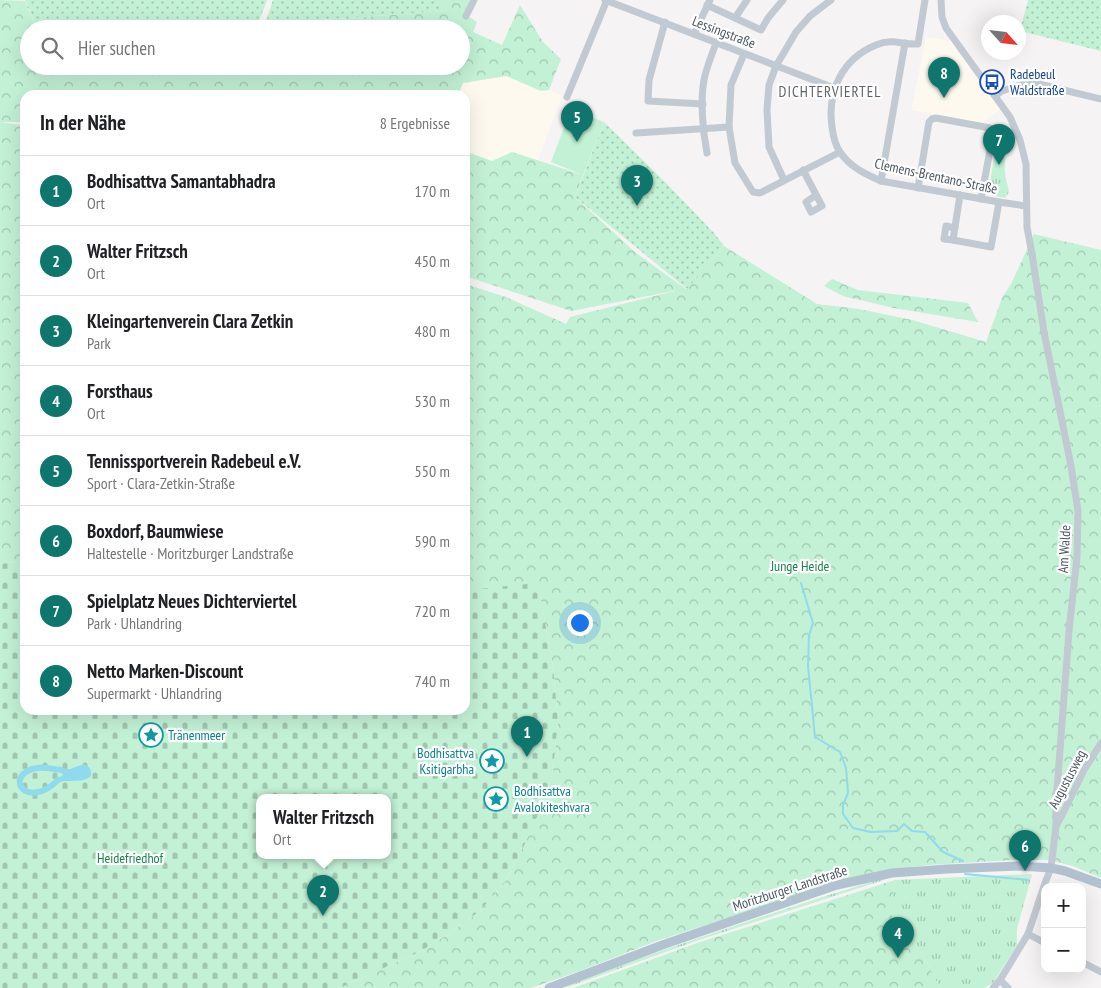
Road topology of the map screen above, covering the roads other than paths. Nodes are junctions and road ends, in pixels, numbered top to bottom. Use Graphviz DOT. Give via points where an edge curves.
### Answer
graph roads {
  1 [pos="474,0"];
  2 [pos="606,0"];
  3 [pos="747,0"];
  4 [pos="783,0"];
  5 [pos="831,0"];
  6 [pos="925,0"];
  7 [pos="940,0"];
  8 [pos="709,3"];
  9 [pos="466,16"];
  10 [pos="735,18"];
  11 [pos="665,22"];
  12 [pos="694,34"];
  13 [pos="716,43"];
  14 [pos="904,44"];
  15 [pos="744,54"];
  16 [pos="776,66"];
  17 [pos="834,88"];
  18 [pos="995,96"];
  19 [pos="567,97"];
  20 [pos="1101,99"];
  21 [pos="703,104"];
  22 [pos="729,127"];
  23 [pos="704,128"];
  24 [pos="636,132"];
  25 [pos="840,152"];
  26 [pos="706,154"];
  27 [pos="803,170"];
  28 [pos="784,180"];
  29 [pos="880,180"];
  30 [pos="918,188"];
  31 [pos="816,195"];
  32 [pos="960,195"];
  33 [pos="981,199"];
  34 [pos="999,202"];
  35 [pos="1026,206"];
  36 [pos="1101,743"];
  37 [pos="1056,826"];
  38 [pos="1052,868"];
  39 [pos="1101,884"];
  40 [pos="1028,934"];
  41 [pos="1041,940"];
  42 [pos="1086,964"];
  43 [pos="1101,972"];
  44 [pos="1000,980"];
  45 [pos="549,988"];
  46 [pos="993,988"];
  47 [pos="1008,988"];
  1 -- 9 [label="street"];
  2 -- 11 [label="street, Lessingstraße"];
  2 -- 19 [label="street"];
  3 -- 10 [label="street"];
  4 -- 10 [label="street" via="761,30"];
  5 -- 16 [label="street" via="796,32"];
  6 -- 14 [label="street, Clemens-Brentano-Straße" via="918,44"];
  7 -- 18 [label="street, Am Walde" via="946,28"];
  8 -- 10 [label="street"];
  8 -- 12 [label="street"];
  11 -- 12 [label="street, Lessingstraße"];
  11 -- 21 [label="street" via="649,80 648,101"];
  12 -- 13 [label="street, Lessingstraße"];
  13 -- 15 [label="street, Lessingstraße"];
  13 -- 21 [label="street" via="704,79"];
  14 -- 17 [label="street, Clemens-Brentano-Straße" via="891,41 867,50 842,72"];
  14 -- 29 [label="street"];
  15 -- 16 [label="street, Lessingstraße"];
  15 -- 22 [label="street" via="731,85"];
  16 -- 17 [label="street, Lessingstraße"];
  16 -- 28 [label="street" via="769,85 769,147"];
  17 -- 25 [label="street, Clemens-Brentano-Straße" via="830,117"];
  18 -- 20 [label="street" via="1020,85 1039,84"];
  18 -- 35 [label="street, Am Walde" via="1010,117 1020,140 1026,164"];
  21 -- 23 [label="street"];
  22 -- 23 [label="street"];
  22 -- 28 [label="street" via="736,162 753,192 760,193"];
  23 -- 24 [label="street"];
  23 -- 26 [label="street"];
  25 -- 27 [label="street"];
  25 -- 29 [label="street, Clemens-Brentano-Straße" via="863,174"];
  27 -- 28 [label="street"];
  27 -- 31 [label="street"];
  29 -- 30 [label="street, Clemens-Brentano-Straße"];
  30 -- 32 [label="street, Clemens-Brentano-Straße"];
  30 -- 33 [label="street" via="929,122 936,118 992,130"];
  32 -- 33 [label="street, Clemens-Brentano-Straße"];
  32 -- 34 [label="street" via="952,240 991,247"];
  33 -- 34 [label="street, Clemens-Brentano-Straße"];
  34 -- 35 [label="street, Clemens-Brentano-Straße"];
  35 -- 37 [label="street, Am Walde" via="1026,226 1044,332 1078,510"];
  36 -- 37 [label="street, Augustusweg"];
  37 -- 38 [label="street, Am Walde"];
  38 -- 39 [label="main road, Moritzburger Landstraße"];
  38 -- 40 [label="street"];
  38 -- 45 [label="main road, Moritzburger Landstraße" via="947,868 892,873 837,885"];
  40 -- 41 [label="street"];
  40 -- 44 [label="street"];
  42 -- 43 [label="street"];
  44 -- 46 [label="street"];
  44 -- 47 [label="street"];
}
